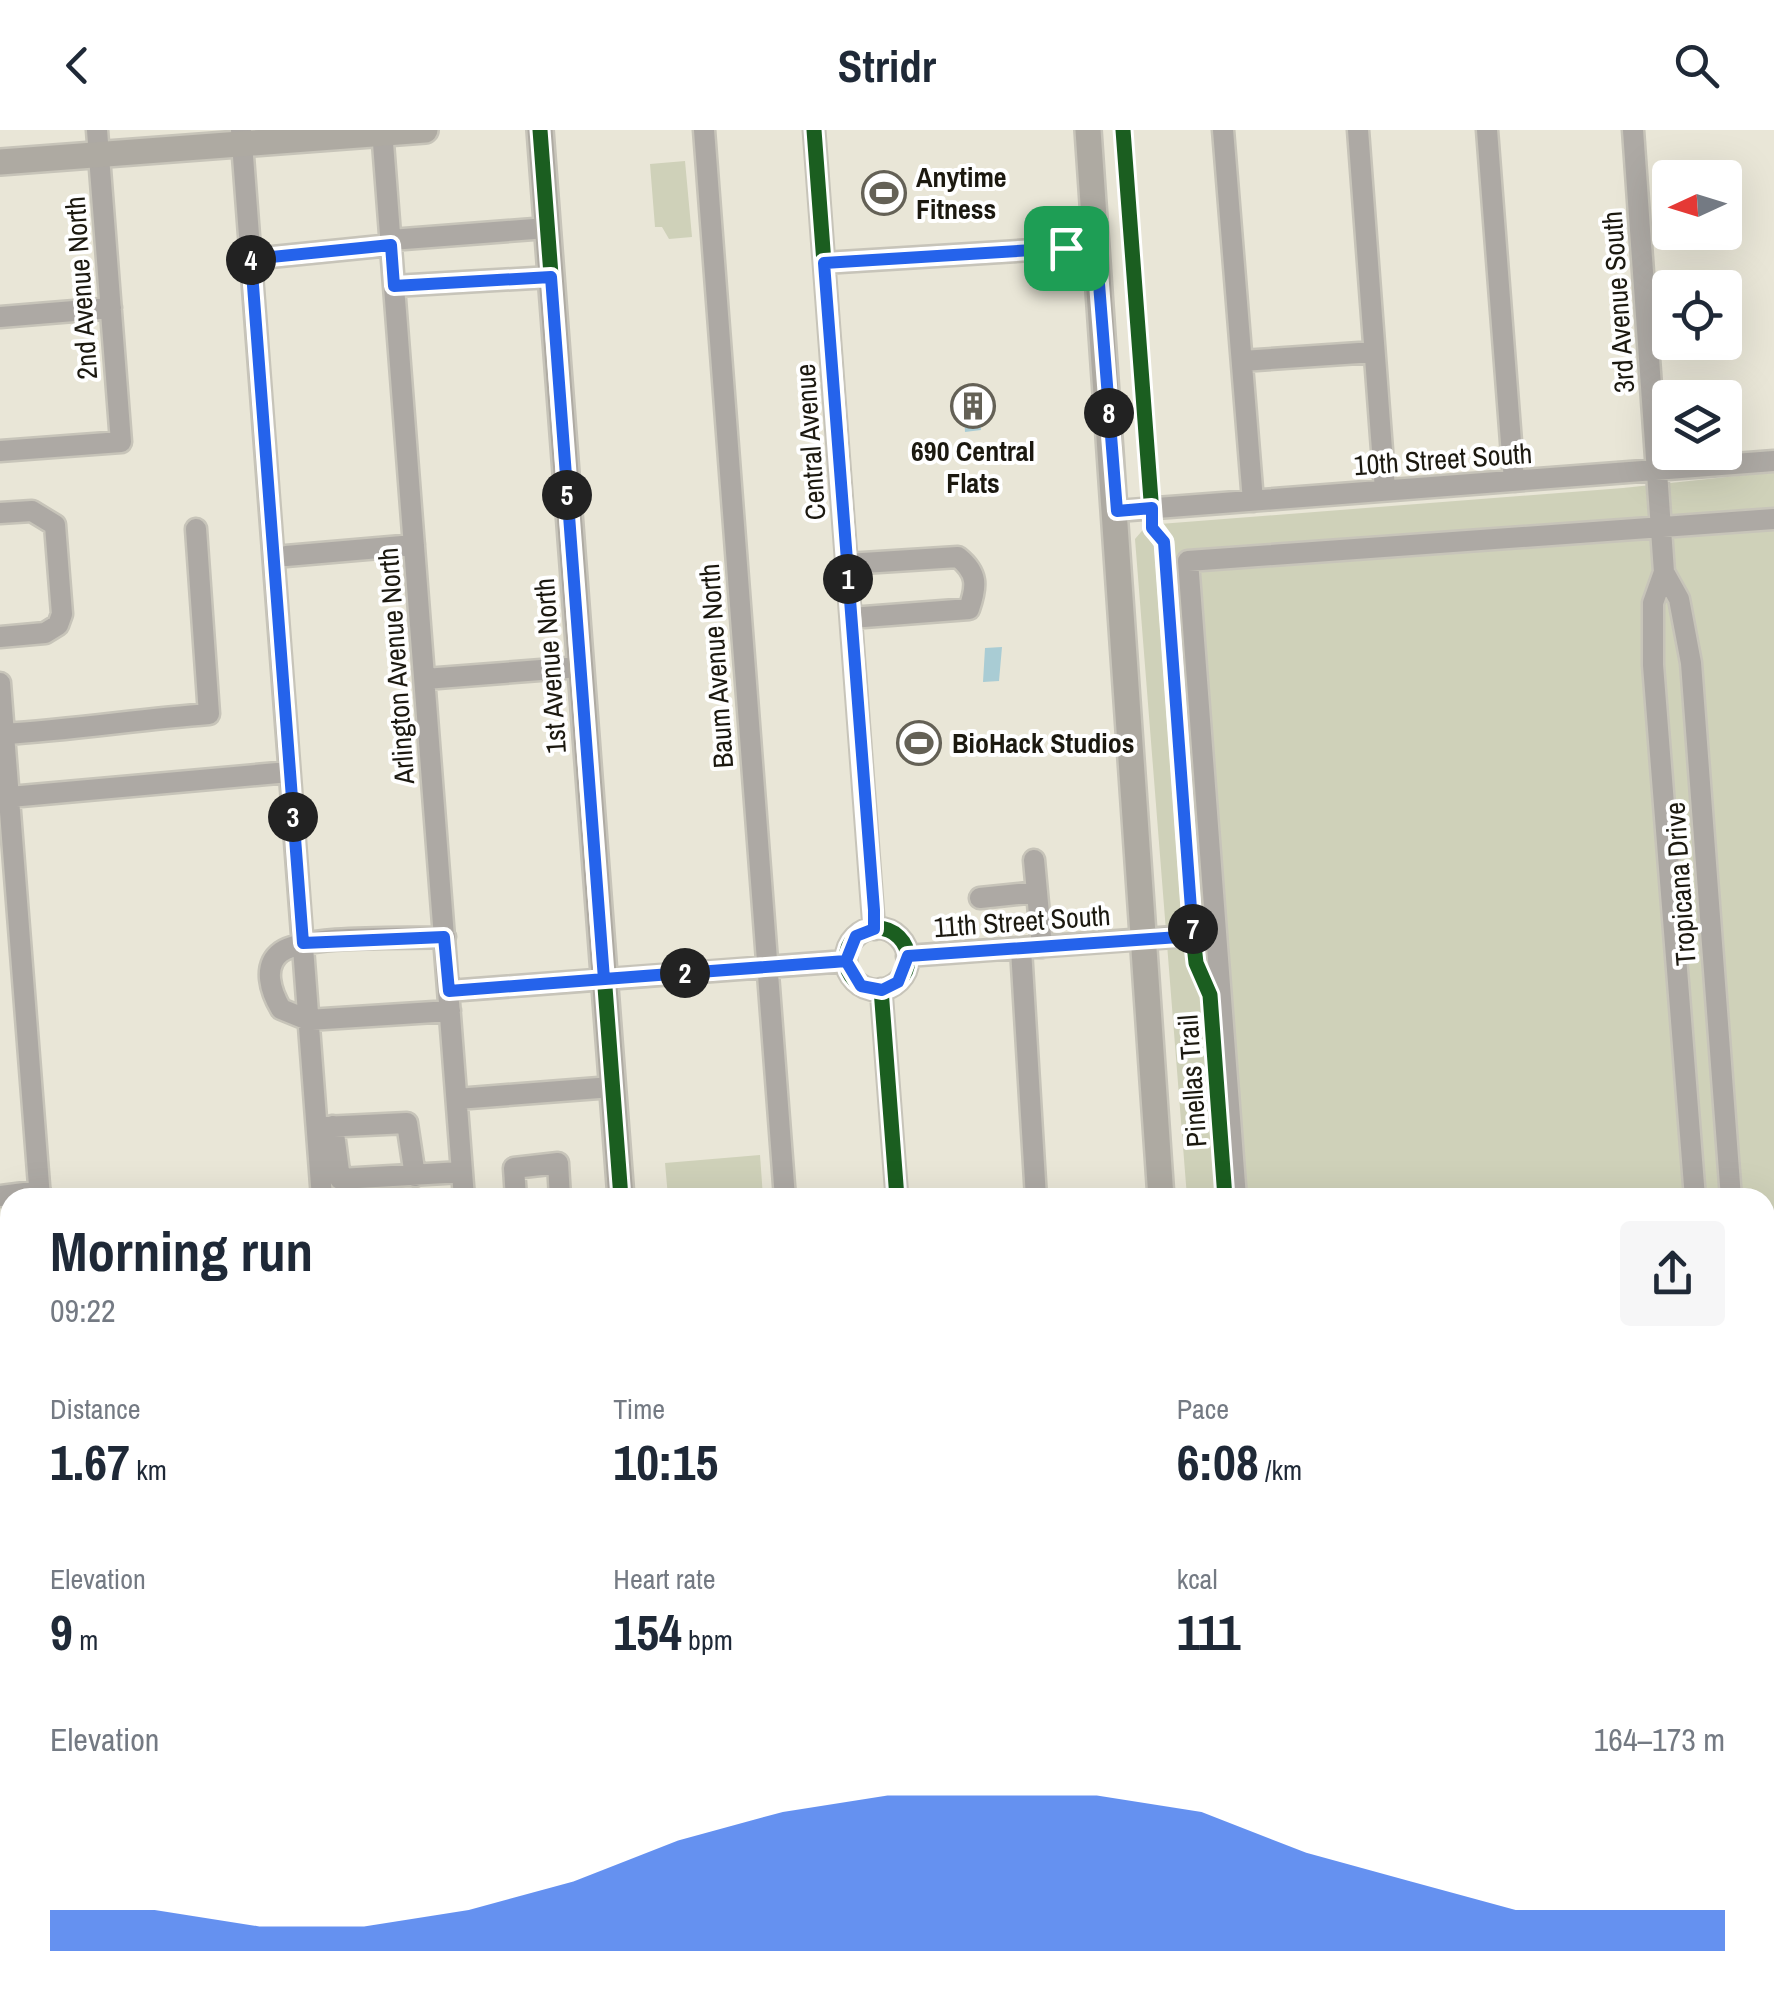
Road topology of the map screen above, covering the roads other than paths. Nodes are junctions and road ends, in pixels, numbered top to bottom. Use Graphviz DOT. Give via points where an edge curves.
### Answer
graph roads {
  1 [pos="425,130"];
  2 [pos="540,130"];
  3 [pos="704,130"];
  4 [pos="814,130"];
  5 [pos="1088,130"];
  6 [pos="1223,130"];
  7 [pos="1358,130"];
  8 [pos="1487,130"];
  9 [pos="1633,130"];
  10 [pos="382,132"];
  11 [pos="242,137"];
  12 [pos="98,142"];
  13 [pos="0,162"];
  14 [pos="547,228"];
  15 [pos="391,243"];
  16 [pos="1096,246"];
  17 [pos="251,259"];
  18 [pos="824,263"];
  19 [pos="551,277"];
  20 [pos="394,286"];
  21 [pos="110,308"];
  22 [pos="0,317"];
  23 [pos="1374,352"];
  24 [pos="1242,361"];
  25 [pos="1652,380"];
  26 [pos="0,450"];
  27 [pos="1774,461"];
  28 [pos="1742,464"];
  29 [pos="1659,470"];
  30 [pos="1514,481"];
  31 [pos="1385,490"];
  32 [pos="1252,500"];
  33 [pos="1117,511"];
  34 [pos="0,513"];
  35 [pos="1774,519"];
  36 [pos="196,528"];
  37 [pos="1662,528"];
  38 [pos="414,545"];
  39 [pos="286,556"];
  40 [pos="847,564"];
  41 [pos="1664,572"];
  42 [pos="851,618"];
  43 [pos="0,637"];
  44 [pos="580,667"];
  45 [pos="425,679"];
  46 [pos="0,682"];
  47 [pos="4,734"];
  48 [pos="289,772"];
  49 [pos="10,797"];
  50 [pos="1034,860"];
  51 [pos="9,880"];
  52 [pos="1037,892"];
  53 [pos="980,898"];
  54 [pos="874,929"];
  55 [pos="1214,934"];
  56 [pos="444,937"];
  57 [pos="1140,940"];
  58 [pos="303,943"];
  59 [pos="1031,948"];
  60 [pos="908,956"];
  61 [pos="846,961"];
  62 [pos="767,967"];
  63 [pos="604,979"];
  64 [pos="882,990"];
  65 [pos="450,1001"];
  66 [pos="308,1020"];
  67 [pos="612,1087"];
  68 [pos="457,1099"];
  69 [pos="325,1126"];
  70 [pos="462,1172"];
  71 [pos="415,1176"];
  72 [pos="39,1188"];
  73 [pos="322,1188"];
  74 [pos="463,1188"];
  75 [pos="515,1188"];
  76 [pos="559,1188"];
  77 [pos="619,1188"];
  78 [pos="784,1188"];
  79 [pos="896,1188"];
  80 [pos="1036,1188"];
  81 [pos="1160,1188"];
  82 [pos="1235,1188"];
  83 [pos="1694,1188"];
  84 [pos="1731,1188"];
  1 -- 10 [label="main road"];
  2 -- 14 [label="main road, 1st Avenue North"];
  3 -- 62 [label="street, Baum Avenue North"];
  4 -- 18 [label="street, Central Avenue"];
  5 -- 16 [label="main road"];
  6 -- 24 [label="street"];
  7 -- 23 [label="street"];
  8 -- 30 [label="street"];
  9 -- 25 [label="street, 3rd Avenue South"];
  10 -- 11 [label="main road"];
  10 -- 15 [label="street, Arlington Avenue North"];
  11 -- 12 [label="main road"];
  11 -- 17 [label="street"];
  12 -- 13 [label="main road"];
  12 -- 21 [label="street, 2nd Avenue North"];
  14 -- 15 [label="street"];
  14 -- 19 [label="main road, 1st Avenue North"];
  15 -- 17 [label="street"];
  15 -- 20 [label="street, Arlington Avenue North"];
  16 -- 18 [label="street"];
  16 -- 33 [label="main road"];
  17 -- 48 [label="street"];
  18 -- 40 [label="street, Central Avenue"];
  19 -- 20 [label="street"];
  19 -- 44 [label="main road, 1st Avenue North"];
  20 -- 38 [label="street, Arlington Avenue North"];
  21 -- 22 [label="street"];
  21 -- 26 [label="street, 2nd Avenue North" via="120,442"];
  23 -- 24 [label="street"];
  23 -- 31 [label="street"];
  24 -- 32 [label="street"];
  27 -- 28 [label="street, 10th Street South"];
  29 -- 30 [label="street, 10th Street South"];
  29 -- 37 [label="street, Tropicana Drive"];
  30 -- 31 [label="street, 10th Street South"];
  31 -- 32 [label="street, 10th Street South"];
  32 -- 33 [label="street, 10th Street South"];
  33 -- 57 [label="main road"];
  34 -- 43 [label="street" via="32,511 55,526 62,614 45,633"];
  35 -- 37 [label="street"];
  36 -- 47 [label="street" via="209,714"];
  37 -- 41 [label="street, Tropicana Drive"];
  37 -- 55 [label="street" via="1188,562"];
  38 -- 39 [label="street"];
  38 -- 45 [label="street, Arlington Avenue North"];
  40 -- 42 [label="street, Central Avenue"];
  40 -- 42 [label="street" via="958,557 972,568 976,588 969,609"];
  41 -- 83 [label="street, Tropicana Drive" via="1654,603 1653,665"];
  41 -- 84 [label="street, Tropicana Drive" via="1679,600 1691,663"];
  42 -- 54 [label="street, Central Avenue"];
  44 -- 45 [label="street"];
  44 -- 63 [label="main road, 1st Avenue North"];
  45 -- 56 [label="street, Arlington Avenue North"];
  46 -- 47 [label="street"];
  47 -- 49 [label="street"];
  48 -- 49 [label="street"];
  48 -- 58 [label="street"];
  49 -- 51 [label="street"];
  50 -- 52 [label="street"];
  51 -- 72 [label="street"];
  52 -- 53 [label="street"];
  52 -- 59 [label="street"];
  54 -- 60 [label="street" via="892,932"];
  54 -- 61 [label="street" via="856,936"];
  55 -- 57 [label="street, 11th Street South"];
  55 -- 82 [label="street"];
  56 -- 58 [label="street"];
  56 -- 65 [label="street, Arlington Avenue North"];
  57 -- 59 [label="street, 11th Street South"];
  57 -- 81 [label="main road"];
  58 -- 66 [label="street"];
  58 -- 66 [label="street" via="280,953 270,982 281,1009"];
  59 -- 60 [label="street, 11th Street South"];
  59 -- 80 [label="street"];
  60 -- 64 [label="street" via="898,982"];
  61 -- 62 [label="street"];
  61 -- 64 [label="street" via="861,986"];
  62 -- 63 [label="street"];
  62 -- 78 [label="street, Baum Avenue North"];
  63 -- 65 [label="street"];
  63 -- 67 [label="main road, 1st Avenue North"];
  64 -- 79 [label="street"];
  65 -- 66 [label="street"];
  65 -- 68 [label="street, Arlington Avenue North"];
  66 -- 69 [label="street"];
  67 -- 68 [label="street"];
  67 -- 77 [label="main road, 1st Avenue North"];
  68 -- 70 [label="street, Arlington Avenue North"];
  69 -- 71 [label="street" via="340,1179"];
  69 -- 71 [label="street" via="407,1124"];
  69 -- 73 [label="street"];
  70 -- 71 [label="street"];
  70 -- 74 [label="street, Arlington Avenue North"];
  75 -- 76 [label="street" via="514,1168 558,1163"];
}
